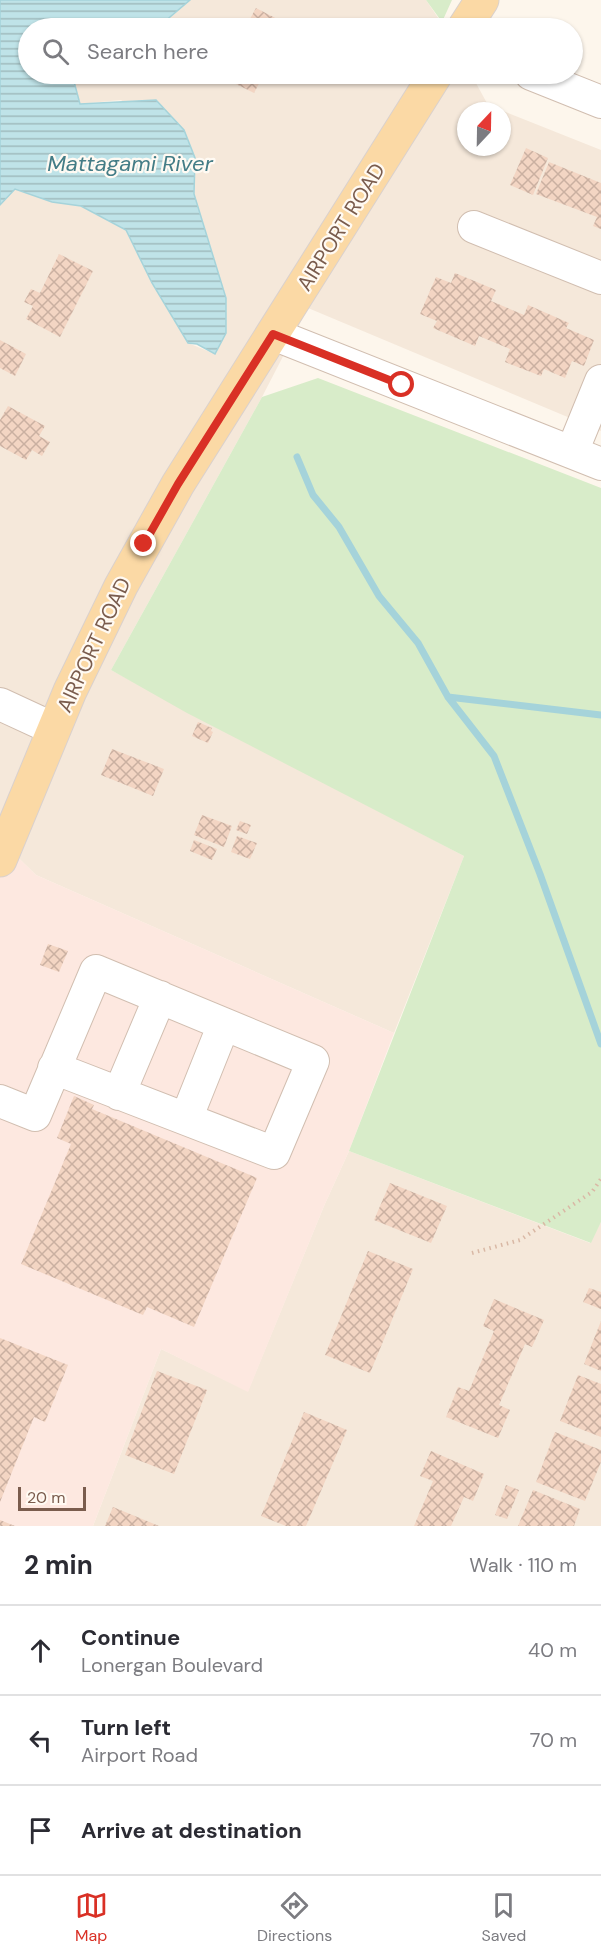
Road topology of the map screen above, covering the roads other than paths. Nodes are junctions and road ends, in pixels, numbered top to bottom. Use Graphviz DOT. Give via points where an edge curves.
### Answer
graph roads {
  1 [pos="482,0"];
  2 [pos="470,18"];
  3 [pos="430,84"];
  4 [pos="556,84"];
  5 [pos="601,102"];
  6 [pos="474,227"];
  7 [pos="601,278"];
  8 [pos="273,334"];
  9 [pos="601,381"];
  10 [pos="573,452"];
  11 [pos="601,464"];
  12 [pos="0,704"];
  13 [pos="54,729"];
  14 [pos="0,860"];
  15 [pos="160,997"];
  16 [pos="224,1024"];
  17 [pos="54,1068"];
  18 [pos="119,1094"];
  19 [pos="0,1101"];
  20 [pos="186,1119"];
  1 -- 2 [label="main road"];
  3 -- 8 [label="main road, AIRPORT ROAD"];
  4 -- 5 [label="street"];
  6 -- 7 [label="street"];
  8 -- 10 [label="street"];
  8 -- 13 [label="main road, AIRPORT ROAD" via="178,484 121,585"];
  9 -- 10 [label="street"];
  10 -- 11 [label="street"];
  12 -- 13 [label="street"];
  13 -- 14 [label="main road, AIRPORT ROAD"];
  15 -- 16 [label="street"];
  15 -- 17 [label="street" via="96,970"];
  15 -- 18 [label="street"];
  16 -- 20 [label="street"];
  16 -- 20 [label="street" via="313,1061 274,1153"];
  17 -- 18 [label="street"];
  17 -- 19 [label="street" via="34,1115"];
  18 -- 20 [label="street"];
}
